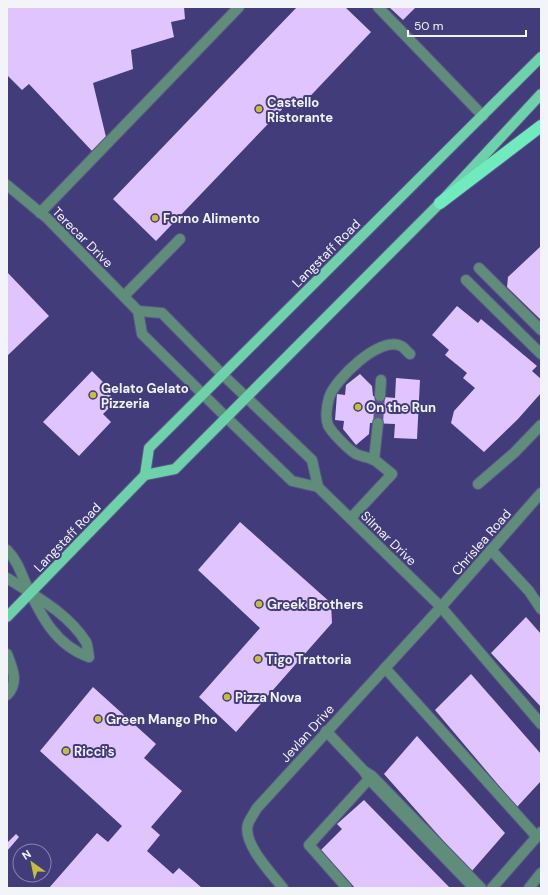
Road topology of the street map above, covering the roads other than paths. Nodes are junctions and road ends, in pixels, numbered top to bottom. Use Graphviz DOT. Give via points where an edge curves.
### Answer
graph roads {
  1 [pos="239,7"];
  2 [pos="378,7"];
  3 [pos="541,58"];
  4 [pos="541,94"];
  5 [pos="483,116"];
  6 [pos="541,126"];
  7 [pos="7,185"];
  8 [pos="440,203"];
  9 [pos="40,213"];
  10 [pos="180,239"];
  11 [pos="479,268"];
  12 [pos="466,280"];
  13 [pos="124,296"];
  14 [pos="138,311"];
  15 [pos="541,330"];
  16 [pos="410,354"];
  17 [pos="541,354"];
  18 [pos="222,374"];
  19 [pos="382,380"];
  20 [pos="202,394"];
  21 [pos="380,396"];
  22 [pos="247,398"];
  23 [pos="227,418"];
  24 [pos="378,423"];
  25 [pos="541,425"];
  26 [pos="374,460"];
  27 [pos="145,475"];
  28 [pos="478,484"];
  29 [pos="318,487"];
  30 [pos="541,493"];
  31 [pos="351,518"];
  32 [pos="7,550"];
  33 [pos="491,550"];
  34 [pos="7,578"];
  35 [pos="30,593"];
  36 [pos="441,607"];
  37 [pos="541,609"];
  38 [pos="7,617"];
  39 [pos="474,644"];
  40 [pos="7,654"];
  41 [pos="384,668"];
  42 [pos="7,695"];
  43 [pos="541,715"];
  44 [pos="541,724"];
  45 [pos="326,731"];
  46 [pos="367,775"];
  47 [pos="539,834"];
  48 [pos="541,873"];
  49 [pos="283,888"];
  50 [pos="347,888"];
  51 [pos="474,888"];
  52 [pos="481,888"];
  53 [pos="492,888"];
  54 [pos="528,888"];
  1 -- 9 [label="street"];
  2 -- 5 [label="street"];
  3 -- 5 [label="main road, Langstaff Road"];
  4 -- 8 [label="main road"];
  5 -- 18 [label="main road, Langstaff Road"];
  6 -- 8 [label="highway"];
  7 -- 9 [label="street, Terecar Drive"];
  8 -- 22 [label="main road"];
  9 -- 13 [label="street, Terecar Drive"];
  10 -- 13 [label="street"];
  11 -- 15 [label="street"];
  12 -- 17 [label="street"];
  13 -- 14 [label="street, Terecar Drive"];
  14 -- 18 [label="street" via="162,313"];
  14 -- 20 [label="street" via="142,334"];
  16 -- 26 [label="street" via="402,342 380,347 368,354 337,383 329,397 328,425 355,453"];
  18 -- 20 [label="main road, Langstaff Road"];
  18 -- 22 [label="street"];
  19 -- 21 [label="street"];
  20 -- 23 [label="street"];
  20 -- 27 [label="main road, Langstaff Road" via="149,448"];
  22 -- 23 [label="main road"];
  22 -- 29 [label="street" via="312,460"];
  23 -- 27 [label="main road" via="175,468"];
  23 -- 29 [label="street" via="292,481"];
  24 -- 26 [label="street"];
  25 -- 28 [label="street"];
  26 -- 31 [label="street" via="392,474"];
  27 -- 35 [label="main road, Langstaff Road"];
  29 -- 31 [label="street, Silmar Drive"];
  30 -- 33 [label="street, Chrislea Road"];
  31 -- 36 [label="street, Silmar Drive"];
  32 -- 35 [label="street" via="14,556"];
  33 -- 36 [label="street, Chrislea Road"];
  33 -- 37 [label="street" via="529,591"];
  34 -- 35 [label="street"];
  35 -- 35 [label="street" via="46,626 76,653 89,657 87,643 60,612"];
  35 -- 38 [label="main road, Langstaff Road"];
  36 -- 39 [label="street, Silmar Drive"];
  36 -- 41 [label="street, Jevlan Drive"];
  39 -- 43 [label="street" via="483,650"];
  39 -- 44 [label="street" via="479,654"];
  40 -- 42 [label="street" via="14,674 13,689"];
  41 -- 45 [label="street, Jevlan Drive"];
  41 -- 47 [label="street"];
  45 -- 46 [label="street"];
  45 -- 49 [label="street, Jevlan Drive" via="257,808 248,825 249,841"];
  46 -- 50 [label="street" via="309,845"];
  46 -- 51 [label="street"];
  46 -- 52 [label="street" via="372,776"];
  47 -- 53 [label="street"];
  48 -- 54 [label="street"];
}
